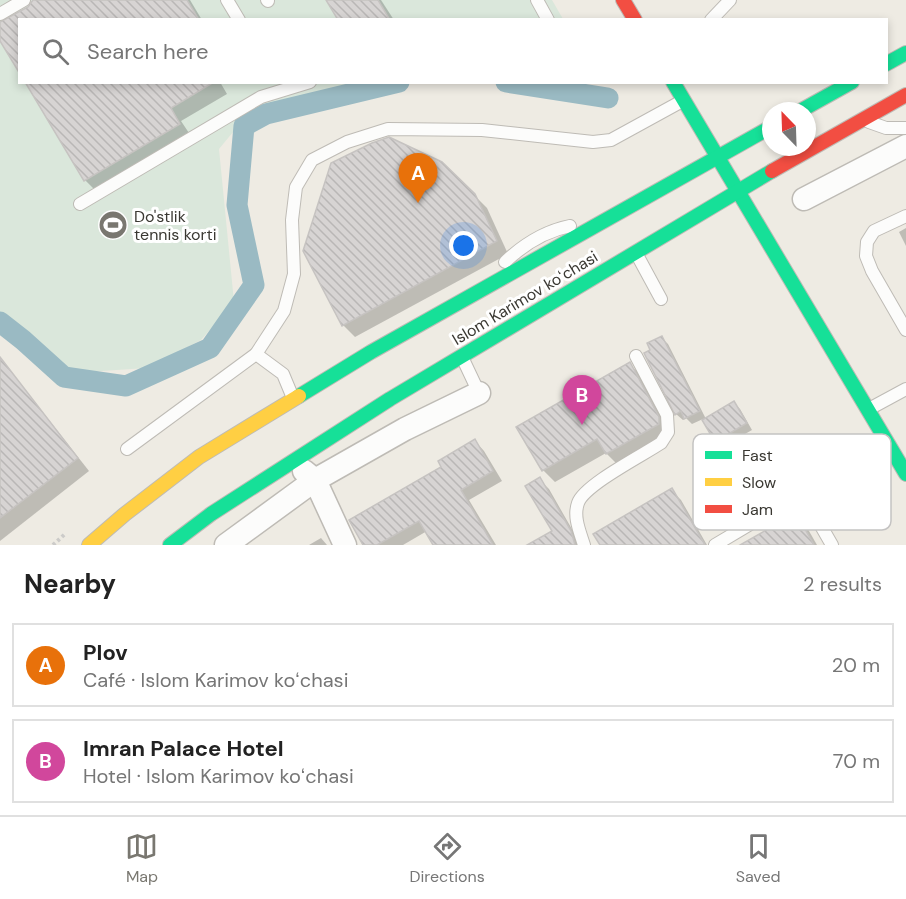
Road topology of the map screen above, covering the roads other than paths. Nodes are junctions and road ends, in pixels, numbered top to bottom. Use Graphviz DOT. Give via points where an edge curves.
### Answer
graph roads {
  1 [pos="24,0"];
  2 [pos="228,0"];
  3 [pos="537,0"];
  4 [pos="623,0"];
  5 [pos="730,0"];
  6 [pos="0,14"];
  7 [pos="238,18"];
  8 [pos="547,18"];
  9 [pos="634,18"];
  10 [pos="713,18"];
  11 [pos="906,53"];
  12 [pos="888,63"];
  13 [pos="303,84"];
  14 [pos="674,84"];
  15 [pos="848,84"];
  16 [pos="906,95"];
  17 [pos="684,100"];
  18 [pos="816,102"];
  19 [pos="863,119"];
  20 [pos="906,128"];
  21 [pos="762,132"];
  22 [pos="906,146"];
  23 [pos="718,156"];
  24 [pos="738,190"];
  25 [pos="804,199"];
  26 [pos="80,204"];
  27 [pos="906,216"];
  28 [pos="635,251"];
  29 [pos="661,299"];
  30 [pos="906,330"];
  31 [pos="256,354"];
  32 [pos="461,356"];
  33 [pos="636,356"];
  34 [pos="906,389"];
  35 [pos="479,393"];
  36 [pos="294,399"];
  37 [pos="868,410"];
  38 [pos="882,434"];
  39 [pos="127,449"];
  40 [pos="891,449"];
  41 [pos="292,461"];
  42 [pos="906,474"];
  43 [pos="315,480"];
  44 [pos="740,530"];
  45 [pos="823,530"];
  46 [pos="89,545"];
  47 [pos="170,545"];
  48 [pos="226,545"];
  49 [pos="345,545"];
  50 [pos="584,545"];
  51 [pos="715,545"];
  52 [pos="832,545"];
  1 -- 6 [label="lane"];
  2 -- 7 [label="lane"];
  3 -- 8 [label="lane"];
  4 -- 9 [label="main road"];
  5 -- 10 [label="lane"];
  11 -- 12 [label="main road"];
  13 -- 26 [label="lane" via="261,97"];
  14 -- 17 [label="main road"];
  15 -- 18 [label="main road"];
  16 -- 19 [label="main road, Islom Karimov koʻchasi"];
  17 -- 23 [label="main road"];
  17 -- 31 [label="lane" via="611,140 593,142 482,130 388,129 347,142 312,160 296,187 292,220 294,274 284,311"];
  19 -- 20 [label="lane" via="886,128"];
  19 -- 24 [label="main road, Islom Karimov koʻchasi"];
  21 -- 23 [label="main road, Islom Karimov koʻchasi"];
  22 -- 25 [label="street"];
  23 -- 24 [label="main road"];
  23 -- 36 [label="main road, Islom Karimov koʻchasi"];
  24 -- 28 [label="main road, Islom Karimov koʻchasi"];
  24 -- 37 [label="main road"];
  27 -- 30 [label="lane" via="874,231 867,242 866,256"];
  28 -- 29 [label="lane"];
  28 -- 32 [label="main road, Islom Karimov koʻchasi"];
  31 -- 36 [label="lane" via="283,374"];
  31 -- 39 [label="lane"];
  32 -- 35 [label="lane"];
  32 -- 41 [label="main road, Islom Karimov koʻchasi"];
  33 -- 50 [label="lane" via="667,415 668,432 662,443 586,490 577,504 577,525"];
  34 -- 37 [label="lane"];
  35 -- 43 [label="street"];
  36 -- 46 [label="main road, Islom Karimov koʻchasi" via="199,457"];
  37 -- 38 [label="main road"];
  40 -- 42 [label="main road"];
  41 -- 43 [label="street"];
  41 -- 47 [label="main road, Islom Karimov koʻchasi"];
  43 -- 48 [label="street"];
  43 -- 49 [label="street"];
  44 -- 51 [label="lane"];
  45 -- 52 [label="lane"];
}
